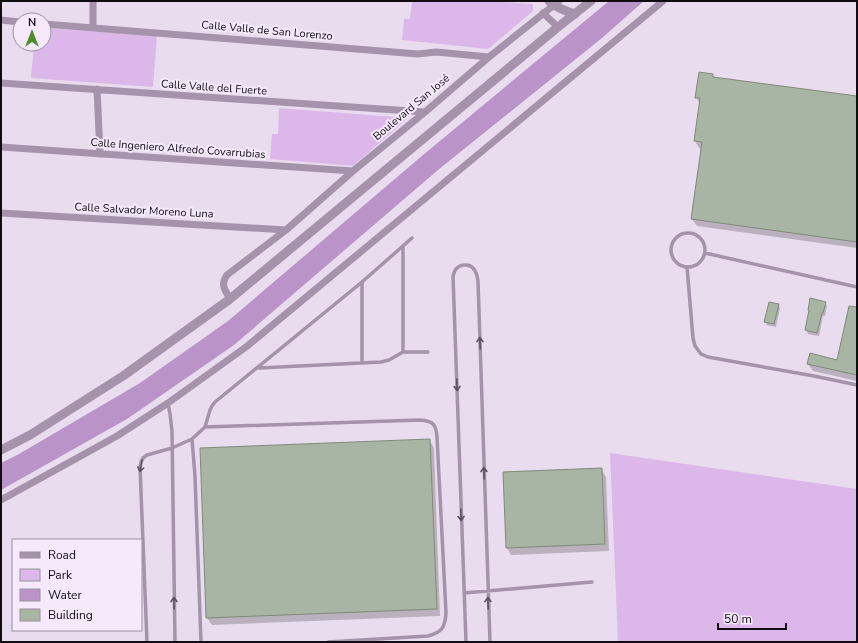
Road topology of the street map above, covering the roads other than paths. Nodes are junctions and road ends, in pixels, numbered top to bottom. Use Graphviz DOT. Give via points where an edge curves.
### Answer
graph roads {
  1 [pos="93,1"];
  2 [pos="663,1"];
  3 [pos="554,2"];
  4 [pos="586,2"];
  5 [pos="543,13"];
  6 [pos="575,14"];
  7 [pos="1,20"];
  8 [pos="12,21"];
  9 [pos="52,25"];
  10 [pos="558,27"];
  11 [pos="93,28"];
  12 [pos="489,57"];
  13 [pos="1,83"];
  14 [pos="97,89"];
  15 [pos="425,112"];
  16 [pos="1,147"];
  17 [pos="100,154"];
  18 [pos="353,172"];
  19 [pos="1,213"];
  20 [pos="286,230"];
  21 [pos="412,238"];
  22 [pos="403,247"];
  23 [pos="705,254"];
  24 [pos="687,267"];
  25 [pos="362,282"];
  26 [pos="857,286"];
  27 [pos="230,299"];
  28 [pos="403,352"];
  29 [pos="428,352"];
  30 [pos="362,363"];
  31 [pos="258,368"];
  32 [pos="857,385"];
  33 [pos="168,403"];
  34 [pos="206,428"];
  35 [pos="192,439"];
  36 [pos="172,448"];
  37 [pos="1,450"];
  38 [pos="1,500"];
  39 [pos="592,582"];
  40 [pos="488,591"];
  41 [pos="464,593"];
  42 [pos="147,642"];
  43 [pos="175,642"];
  44 [pos="201,642"];
  45 [pos="328,642"];
  46 [pos="466,642"];
  47 [pos="490,642"];
  1 -- 11 [label="street"];
  2 -- 33 [label="street" via="246,347"];
  3 -- 5 [label="street, Boulevard San José"];
  3 -- 6 [label="street, Boulevard San José" via="563,10"];
  4 -- 6 [label="street"];
  5 -- 10 [label="street"];
  5 -- 12 [label="street, Boulevard San José"];
  6 -- 10 [label="street"];
  7 -- 8 [label="street"];
  9 -- 11 [label="street, Calle Valle de San Lorenzo"];
  10 -- 27 [label="street"];
  11 -- 12 [label="street, Calle Valle de San Lorenzo" via="418,54 436,52"];
  12 -- 15 [label="street, Boulevard San José"];
  13 -- 14 [label="street, Calle Valle del Fuerte"];
  14 -- 15 [label="street, Calle Valle del Fuerte"];
  14 -- 17 [label="street"];
  15 -- 18 [label="street, Boulevard San José"];
  16 -- 17 [label="street, Calle Ingeniero Alfredo Covarrubias"];
  17 -- 18 [label="street, Calle Ingeniero Alfredo Covarrubias"];
  18 -- 20 [label="street, Boulevard San José"];
  19 -- 20 [label="street, Calle Salvador Moreno Luna"];
  20 -- 27 [label="street, Boulevard San José" via="227,275 223,287"];
  21 -- 22 [label="lane"];
  22 -- 25 [label="lane"];
  22 -- 28 [label="lane"];
  23 -- 24 [label="lane" via="698,263"];
  23 -- 24 [label="lane" via="704,242 700,237 689,232 678,236 671,246 671,252 676,262"];
  23 -- 26 [label="lane"];
  24 -- 32 [label="lane" via="692,338 700,354 724,361"];
  25 -- 30 [label="lane"];
  25 -- 31 [label="lane"];
  27 -- 37 [label="street" via="123,376 30,435"];
  28 -- 29 [label="lane"];
  28 -- 30 [label="lane" via="389,360"];
  30 -- 31 [label="lane"];
  31 -- 34 [label="lane" via="212,406"];
  33 -- 36 [label="lane"];
  33 -- 38 [label="street" via="117,436"];
  34 -- 35 [label="lane"];
  34 -- 45 [label="lane" via="420,420 427,420 435,426 438,437 446,613 443,628 428,636"];
  35 -- 36 [label="lane"];
  35 -- 44 [label="lane"];
  36 -- 42 [label="lane, one-way" via="147,455 140,467"];
  43 -- 36 [label="lane, one-way"];
  39 -- 40 [label="lane"];
  40 -- 41 [label="lane"];
  40 -- 41 [label="lane, one-way" via="478,281 474,268 462,265 456,269 453,276"];
  47 -- 40 [label="lane, one-way"];
  41 -- 46 [label="lane"];
}
